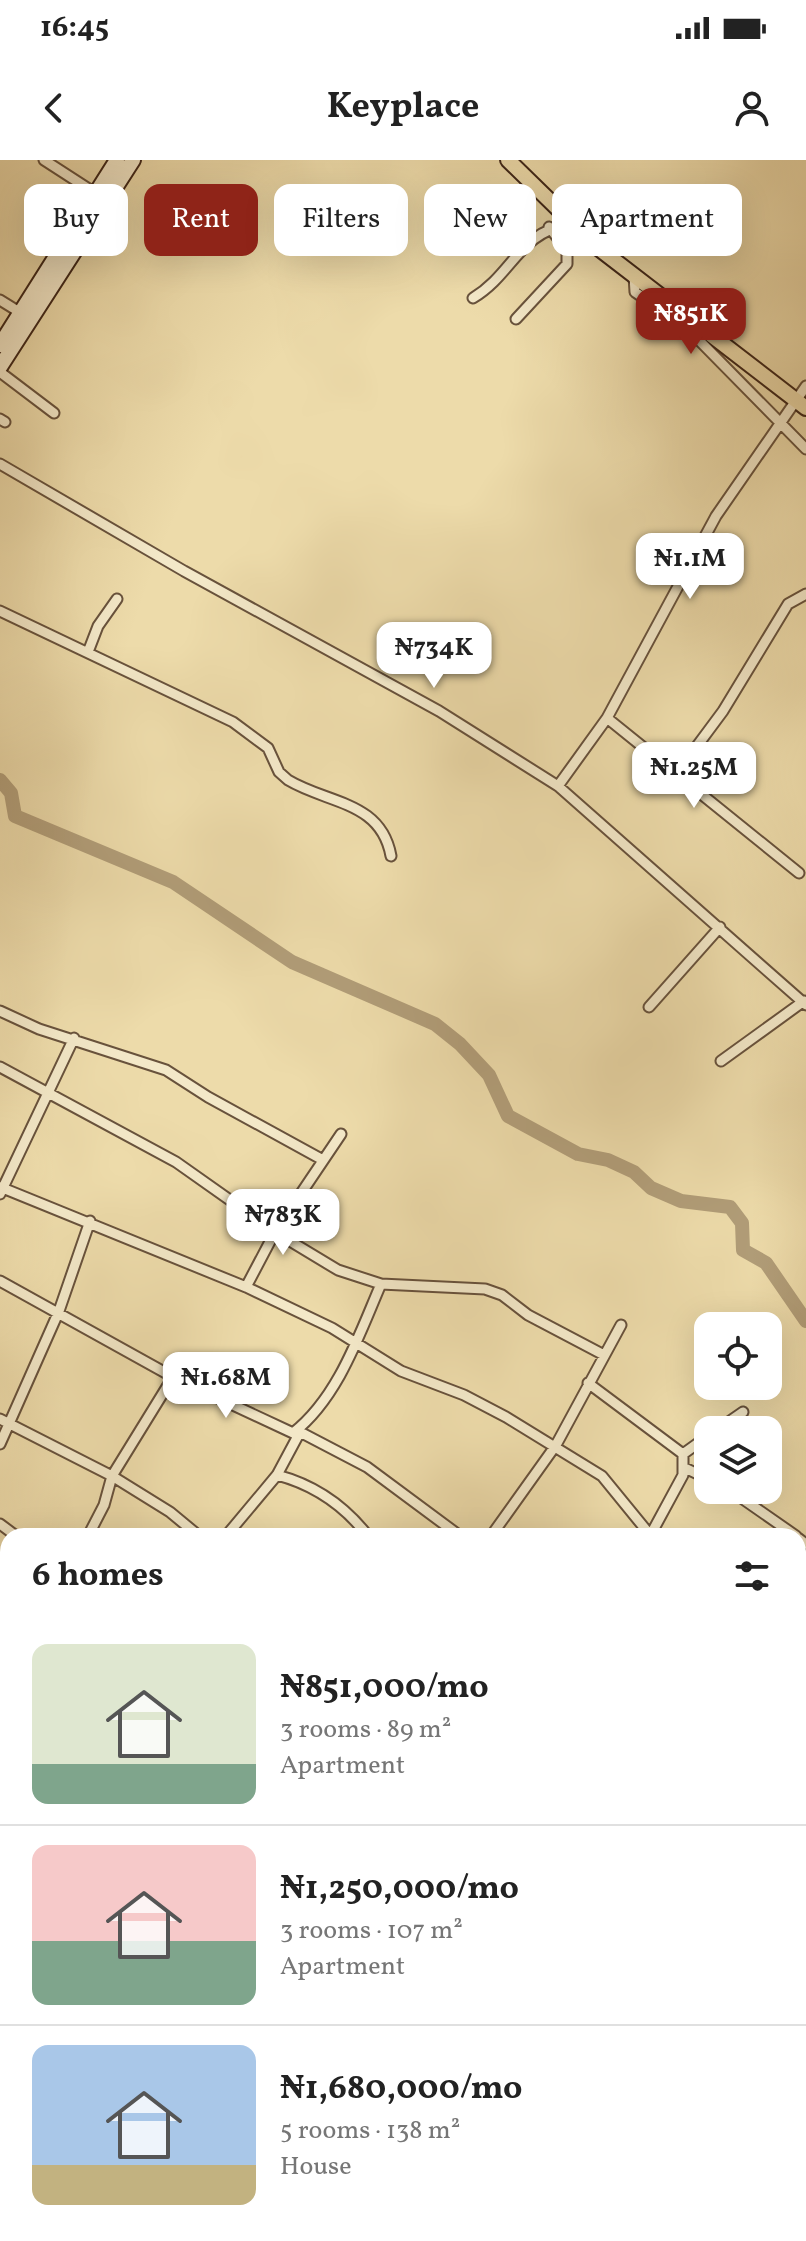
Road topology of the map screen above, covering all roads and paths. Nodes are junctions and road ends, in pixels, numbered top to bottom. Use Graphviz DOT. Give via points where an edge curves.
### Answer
graph roads {
  1 [pos="44,160"];
  2 [pos="117,160"];
  3 [pos="133,160"];
  4 [pos="508,160"];
  5 [pos="81,184"];
  6 [pos="101,184"];
  7 [pos="552,205"];
  8 [pos="549,227"];
  9 [pos="552,227"];
  10 [pos="56,256"];
  11 [pos="609,256"];
  12 [pos="473,298"];
  13 [pos="0,300"];
  14 [pos="21,313"];
  15 [pos="516,319"];
  16 [pos="688,321"];
  17 [pos="0,345"];
  18 [pos="0,369"];
  19 [pos="806,386"];
  20 [pos="801,404"];
  21 [pos="54,413"];
  22 [pos="781,427"];
  23 [pos="806,449"];
  24 [pos="0,464"];
  25 [pos="806,594"];
  26 [pos="117,599"];
  27 [pos="0,611"];
  28 [pos="88,652"];
  29 [pos="607,718"];
  30 [pos="677,773"];
  31 [pos="558,786"];
  32 [pos="391,856"];
  33 [pos="799,873"];
  34 [pos="720,927"];
  35 [pos="805,1002"];
  36 [pos="649,1007"];
  37 [pos="0,1011"];
  38 [pos="74,1038"];
  39 [pos="721,1061"];
  40 [pos="0,1067"];
  41 [pos="50,1091"];
  42 [pos="341,1134"];
  43 [pos="323,1160"];
  44 [pos="1,1190"];
  45 [pos="90,1221"];
  46 [pos="275,1232"];
  47 [pos="0,1281"];
  48 [pos="381,1284"];
  49 [pos="246,1287"];
  50 [pos="59,1311"];
  51 [pos="621,1325"];
  52 [pos="356,1343"];
  53 [pos="604,1355"];
  54 [pos="173,1377"];
  55 [pos="588,1383"];
  56 [pos="743,1412"];
  57 [pos="737,1416"];
  58 [pos="312,1418"];
  59 [pos="0,1419"];
  60 [pos="10,1426"];
  61 [pos="296,1433"];
  62 [pos="311,1438"];
  63 [pos="0,1444"];
  64 [pos="556,1445"];
  65 [pos="694,1446"];
  66 [pos="683,1454"];
  67 [pos="685,1468"];
  68 [pos="694,1472"];
  69 [pos="277,1475"];
  70 [pos="112,1476"];
  71 [pos="750,1504"];
  72 [pos="92,1528"];
  73 [pos="189,1528"];
  74 [pos="233,1528"];
  75 [pos="362,1528"];
  76 [pos="449,1528"];
  77 [pos="497,1528"];
  78 [pos="644,1528"];
  79 [pos="656,1528"];
  80 [pos="784,1528"];
  1 -- 5 [label="street"];
  2 -- 6 [label="main road"];
  3 -- 18 [label="main road"];
  4 -- 7 [label="main road"];
  8 -- 9 [label="street"];
  8 -- 12 [label="street" via="526,243 493,286"];
  8 -- 15 [label="street" via="567,250 567,264"];
  10 -- 14 [label="main road"];
  11 -- 16 [label="main road"];
  13 -- 14 [label="street"];
  14 -- 17 [label="main road"];
  16 -- 20 [label="main road"];
  16 -- 22 [label="street"];
  18 -- 21 [label="street"];
  19 -- 20 [label="street"];
  20 -- 22 [label="street"];
  22 -- 23 [label="street"];
  22 -- 29 [label="street" via="716,516"];
  24 -- 31 [label="street" via="439,711"];
  25 -- 30 [label="street" via="788,604 723,711"];
  26 -- 28 [label="street"];
  27 -- 28 [label="street"];
  28 -- 32 [label="street" via="249,732 268,748 288,780 374,818"];
  29 -- 30 [label="street"];
  29 -- 31 [label="street"];
  30 -- 33 [label="street"];
  31 -- 34 [label="street"];
  34 -- 35 [label="street"];
  34 -- 36 [label="street"];
  35 -- 39 [label="street"];
  37 -- 38 [label="street"];
  38 -- 41 [label="street"];
  38 -- 43 [label="street" via="166,1070"];
  40 -- 41 [label="street"];
  41 -- 44 [label="street"];
  41 -- 46 [label="street" via="176,1162"];
  42 -- 43 [label="street"];
  43 -- 46 [label="street"];
  44 -- 45 [label="street"];
  45 -- 49 [label="street"];
  45 -- 50 [label="street"];
  46 -- 48 [label="street" via="338,1270"];
  46 -- 49 [label="street"];
  47 -- 50 [label="street"];
  48 -- 52 [label="street"];
  48 -- 53 [label="street" via="485,1289"];
  49 -- 52 [label="street"];
  50 -- 54 [label="street"];
  50 -- 60 [label="street"];
  51 -- 53 [label="street"];
  52 -- 58 [label="street"];
  52 -- 64 [label="street" via="401,1371 464,1395"];
  53 -- 55 [label="street"];
  54 -- 61 [label="street"];
  54 -- 70 [label="street"];
  55 -- 64 [label="street"];
  55 -- 66 [label="street"];
  56 -- 57 [label="street"];
  58 -- 61 [label="street"];
  58 -- 62 [label="street"];
  59 -- 60 [label="street"];
  60 -- 63 [label="street"];
  60 -- 70 [label="street"];
  61 -- 62 [label="street"];
  61 -- 69 [label="street"];
  62 -- 76 [label="street" via="367,1467"];
  64 -- 77 [label="street"];
  64 -- 78 [label="street" via="602,1476"];
  65 -- 66 [label="street"];
  66 -- 67 [label="street"];
  67 -- 68 [label="street"];
  67 -- 79 [label="street"];
  69 -- 74 [label="street"];
  69 -- 75 [label="street" via="325,1494"];
  70 -- 72 [label="street"];
  70 -- 73 [label="street"];
  71 -- 80 [label="street"];
}
